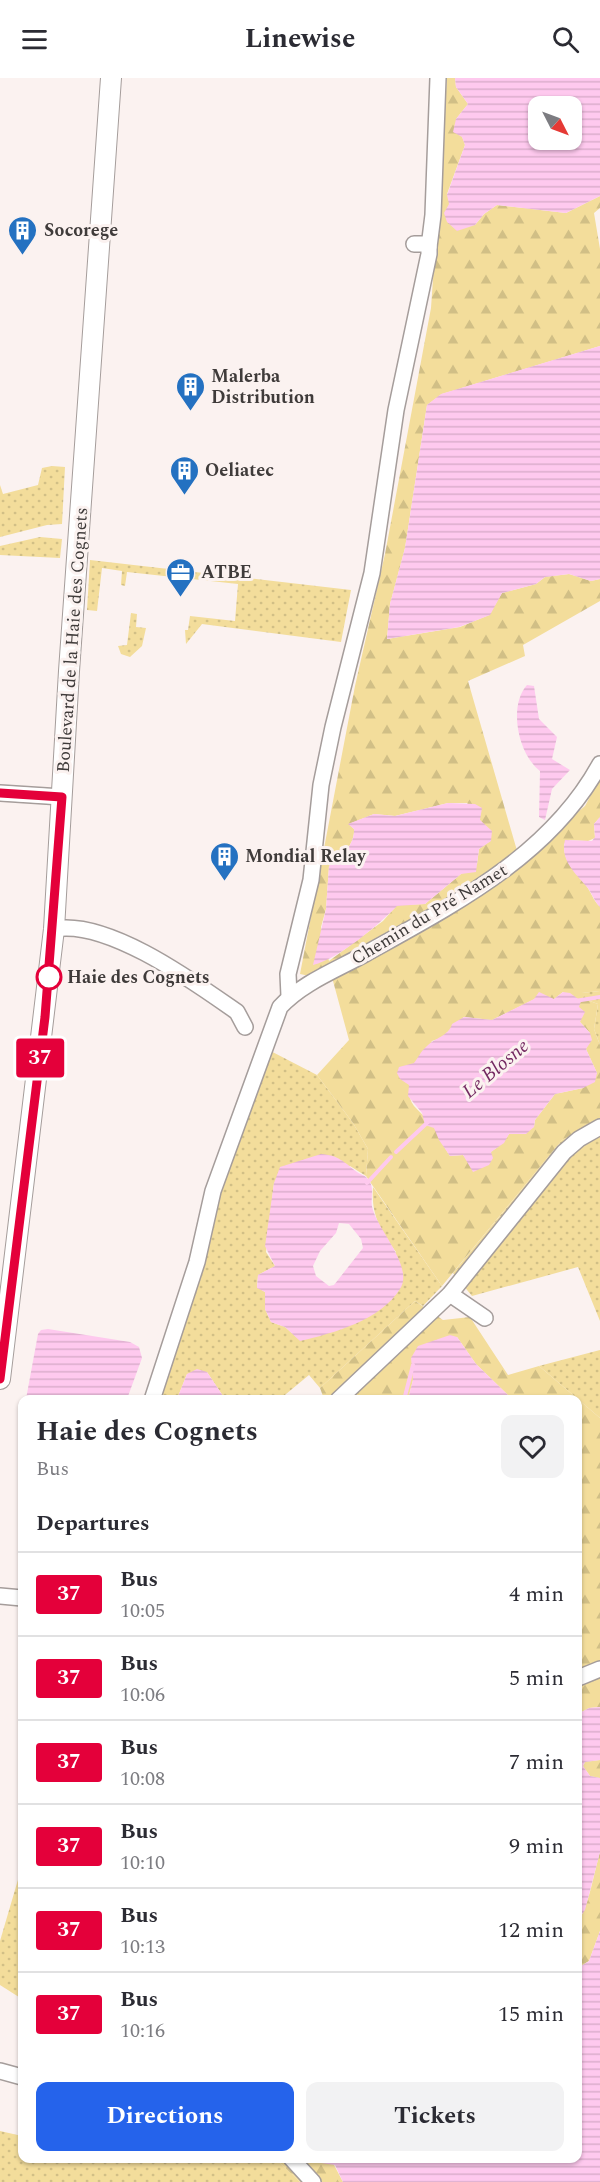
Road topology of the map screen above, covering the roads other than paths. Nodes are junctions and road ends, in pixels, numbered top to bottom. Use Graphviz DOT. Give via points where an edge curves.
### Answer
graph roads {
  1 [pos="111,78"];
  2 [pos="438,78"];
  3 [pos="600,764"];
  4 [pos="0,793"];
  5 [pos="62,797"];
  6 [pos="54,929"];
  7 [pos="289,996"];
  8 [pos="245,1027"];
  9 [pos="600,1127"];
  10 [pos="450,1294"];
  11 [pos="485,1318"];
  12 [pos="0,1379"];
  13 [pos="155,1395"];
  14 [pos="343,1395"];
  15 [pos="0,1596"];
  16 [pos="18,1598"];
  17 [pos="600,1669"];
  18 [pos="582,1676"];
  19 [pos="0,2071"];
  20 [pos="18,2076"];
  21 [pos="296,2163"];
  22 [pos="314,2182"];
  1 -- 5 [label="main road, Boulevard de la Haie des Cognets"];
  2 -- 7 [label="street" via="433,215 421,246 372,573 321,785 311,880 288,974"];
  3 -- 7 [label="street, Chemin du Pré Namet" via="573,808 545,837 499,874 421,923"];
  4 -- 5 [label="street"];
  5 -- 6 [label="main road, Boulevard de la Haie des Cognets"];
  6 -- 8 [label="street" via="102,935 148,955 237,1012"];
  6 -- 12 [label="main road, Boulevard de la Haie des Cognets"];
  7 -- 13 [label="street, Chemin du Pré Namet" via="275,1014 213,1191 197,1262"];
  9 -- 10 [label="street" via="579,1139 549,1168"];
  10 -- 11 [label="street"];
  10 -- 14 [label="street"];
  15 -- 16 [label="street"];
  17 -- 18 [label="street"];
  19 -- 20 [label="street"];
  21 -- 22 [label="street"];
}
